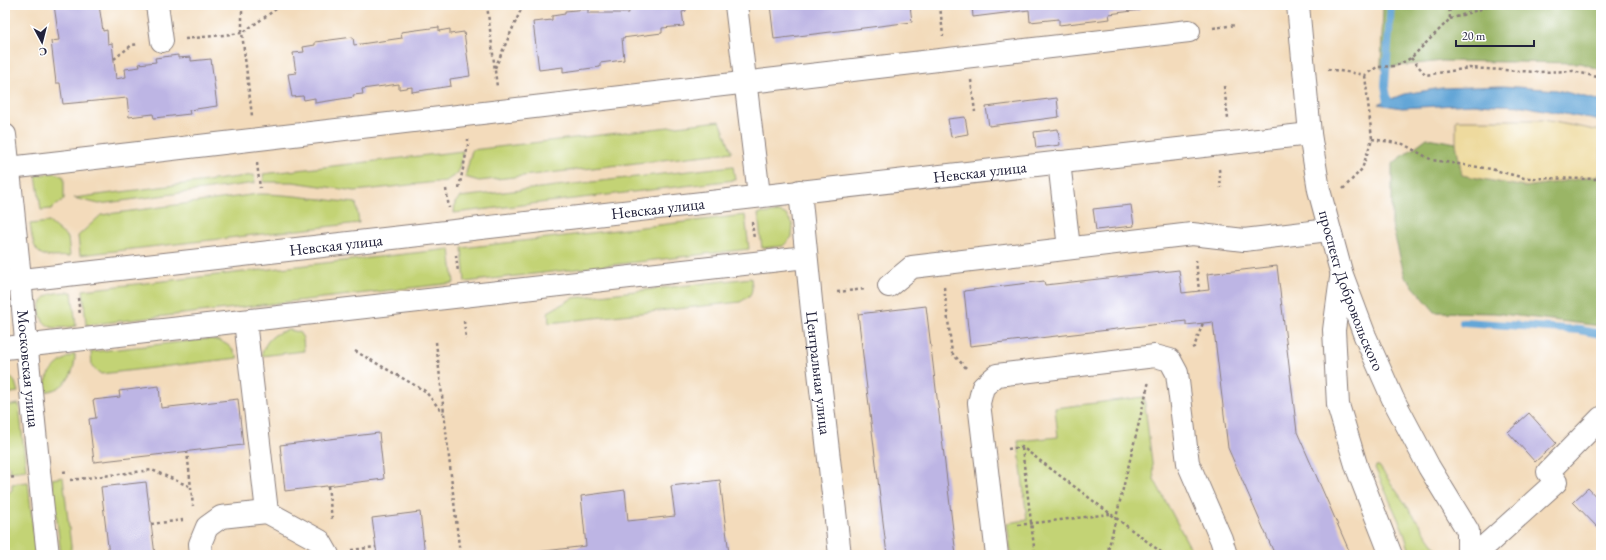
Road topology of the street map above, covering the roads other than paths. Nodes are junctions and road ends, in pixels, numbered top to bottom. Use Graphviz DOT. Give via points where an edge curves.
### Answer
graph roads {
  1 [pos="157,5"];
  2 [pos="736,5"];
  3 [pos="1298,5"];
  4 [pos="1189,31"];
  5 [pos="162,41"];
  6 [pos="745,83"];
  7 [pos="1310,134"];
  8 [pos="5,135"];
  9 [pos="1059,162"];
  10 [pos="9,168"];
  11 [pos="800,191"];
  12 [pos="755,205"];
  13 [pos="1329,230"];
  14 [pos="1069,248"];
  15 [pos="806,257"];
  16 [pos="1342,275"];
  17 [pos="13,281"];
  18 [pos="889,286"];
  19 [pos="245,321"];
  20 [pos="26,346"];
  21 [pos="5,348"];
  22 [pos="1601,418"];
  23 [pos="267,512"];
  24 [pos="324,548"];
  25 [pos="48,555"];
  26 [pos="201,555"];
  27 [pos="840,555"];
  28 [pos="997,555"];
  29 [pos="1226,555"];
  30 [pos="1391,555"];
  31 [pos="1468,555"];
  32 [pos="1475,555"];
  1 -- 5 [label="street"];
  2 -- 6 [label="street"];
  3 -- 7 [label="street, проспект Добровольского"];
  4 -- 6 [label="street"];
  6 -- 10 [label="street"];
  6 -- 12 [label="street"];
  7 -- 9 [label="street, Невская улица"];
  7 -- 13 [label="street, проспект Добровольского"];
  8 -- 10 [label="street, Московская улица"];
  9 -- 11 [label="street, Невская улица"];
  9 -- 14 [label="street"];
  10 -- 17 [label="street, Московская улица"];
  11 -- 12 [label="street, Невская улица"];
  11 -- 15 [label="street, Центральная улица"];
  12 -- 17 [label="street, Невская улица"];
  13 -- 14 [label="street" via="1244,240 1192,234"];
  13 -- 16 [label="street, проспект Добровольского"];
  14 -- 18 [label="street" via="912,267"];
  15 -- 19 [label="street"];
  15 -- 27 [label="street, Центральная улица"];
  16 -- 30 [label="street" via="1334,330 1338,405 1357,468"];
  16 -- 31 [label="street, проспект Добровольского" via="1393,400 1429,467 1468,531"];
  17 -- 20 [label="street, Московская улица"];
  19 -- 20 [label="street"];
  19 -- 23 [label="street"];
  20 -- 21 [label="street"];
  20 -- 25 [label="street, Московская улица"];
  22 -- 32 [label="street" via="1548,472 1556,482"];
  23 -- 24 [label="street"];
  23 -- 26 [label="street" via="221,517 207,527 200,544"];
  28 -- 29 [label="street" via="979,403 983,387 996,375 1155,356 1170,360 1177,373 1188,463"];
}
